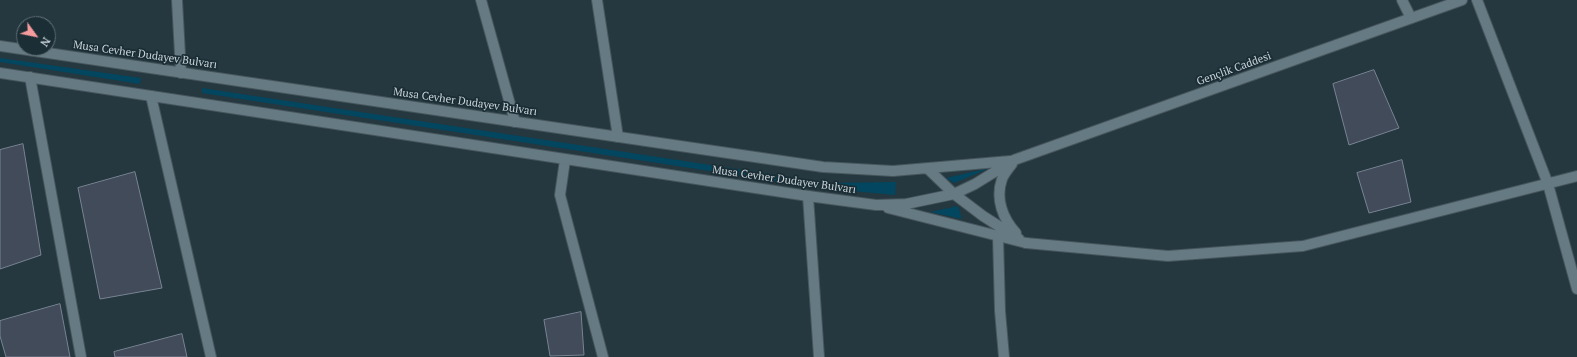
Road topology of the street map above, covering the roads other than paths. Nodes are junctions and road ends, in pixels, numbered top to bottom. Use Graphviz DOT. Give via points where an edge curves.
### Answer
graph roads {
  1 [pos="177,0"];
  2 [pos="481,0"];
  3 [pos="597,0"];
  4 [pos="1402,0"];
  5 [pos="1462,0"];
  6 [pos="1477,0"];
  7 [pos="1411,18"];
  8 [pos="0,46"];
  9 [pos="0,73"];
  10 [pos="181,73"];
  11 [pos="30,77"];
  12 [pos="151,96"];
  13 [pos="515,122"];
  14 [pos="618,137"];
  15 [pos="565,160"];
  16 [pos="1014,160"];
  17 [pos="928,169"];
  18 [pos="1577,176"];
  19 [pos="1548,184"];
  20 [pos="954,194"];
  21 [pos="808,196"];
  22 [pos="876,205"];
  23 [pos="998,236"];
  24 [pos="1026,243"];
  25 [pos="1577,290"];
  26 [pos="81,357"];
  27 [pos="211,357"];
  28 [pos="602,357"];
  29 [pos="819,357"];
  30 [pos="1004,357"];
  1 -- 10 [label="main road"];
  2 -- 13 [label="main road"];
  3 -- 14 [label="main road"];
  4 -- 7 [label="main road"];
  5 -- 7 [label="main road, Gençlik Caddesi"];
  6 -- 19 [label="main road"];
  7 -- 16 [label="main road, Gençlik Caddesi"];
  8 -- 10 [label="main road, Musa Cevher Dudayev Bulvarı"];
  9 -- 11 [label="main road, Musa Cevher Dudayev Bulvarı"];
  10 -- 13 [label="main road, Musa Cevher Dudayev Bulvarı"];
  11 -- 12 [label="main road, Musa Cevher Dudayev Bulvarı"];
  11 -- 26 [label="main road"];
  12 -- 15 [label="main road, Musa Cevher Dudayev Bulvarı"];
  12 -- 27 [label="main road"];
  13 -- 14 [label="main road, Musa Cevher Dudayev Bulvarı"];
  14 -- 17 [label="main road, Musa Cevher Dudayev Bulvarı" via="823,167 893,171"];
  15 -- 21 [label="main road, Musa Cevher Dudayev Bulvarı"];
  15 -- 28 [label="main road" via="560,195"];
  16 -- 17 [label="main road, Musa Cevher Dudayev Bulvarı"];
  16 -- 20 [label="main road, Musa Cevher Dudayev Bulvarı"];
  16 -- 24 [label="main road" via="1002,178 998,194 1000,207 1008,225"];
  17 -- 20 [label="main road"];
  18 -- 19 [label="main road, Musa Cevher Dudayev Bulvarı"];
  19 -- 24 [label="main road, Musa Cevher Dudayev Bulvarı" via="1304,246 1168,256"];
  19 -- 25 [label="main road"];
  20 -- 22 [label="main road, Musa Cevher Dudayev Bulvarı" via="906,204"];
  20 -- 24 [label="main road"];
  21 -- 22 [label="main road, Musa Cevher Dudayev Bulvarı"];
  21 -- 29 [label="main road"];
  22 -- 23 [label="main road, Musa Cevher Dudayev Bulvarı"];
  23 -- 24 [label="main road, Musa Cevher Dudayev Bulvarı"];
  23 -- 30 [label="main road"];
}
